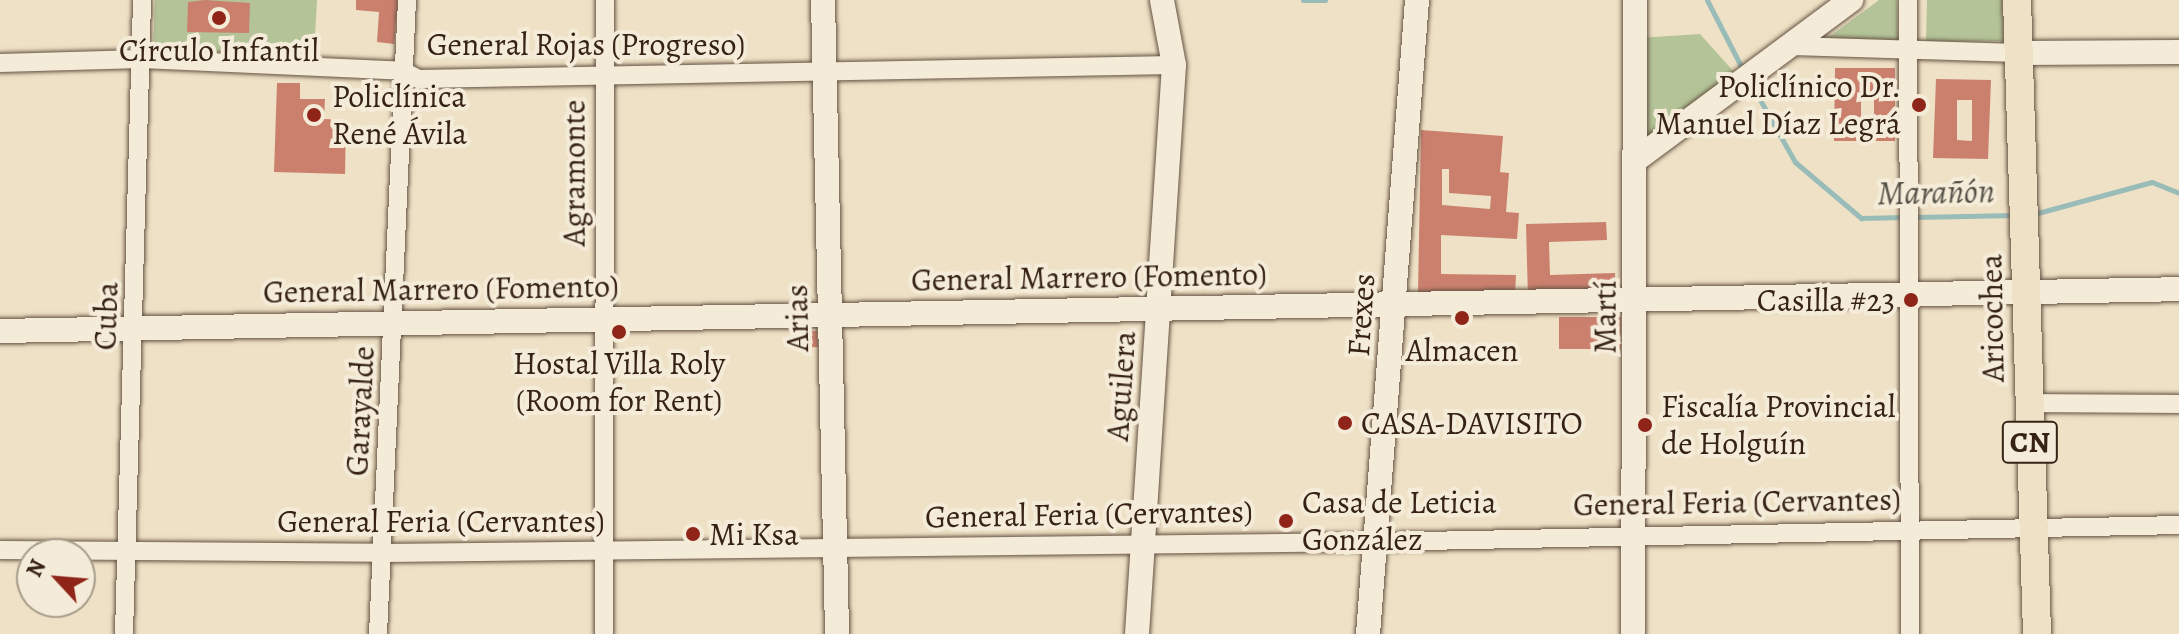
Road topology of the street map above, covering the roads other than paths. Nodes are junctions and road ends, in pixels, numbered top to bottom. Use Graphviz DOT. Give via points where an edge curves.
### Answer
graph roads {
  1 [pos="142,0"];
  2 [pos="407,0"];
  3 [pos="605,0"];
  4 [pos="823,0"];
  5 [pos="1162,0"];
  6 [pos="1635,0"];
  7 [pos="1851,0"];
  8 [pos="1908,0"];
  9 [pos="2017,0"];
  10 [pos="1416,6"];
  11 [pos="1792,46"];
  12 [pos="2179,52"];
  13 [pos="1909,53"];
  14 [pos="2018,53"];
  15 [pos="142,59"];
  16 [pos="0,63"];
  17 [pos="1174,65"];
  18 [pos="403,71"];
  19 [pos="823,72"];
  20 [pos="604,76"];
  21 [pos="1637,159"];
  22 [pos="2179,289"];
  23 [pos="2026,294"];
  24 [pos="1908,298"];
  25 [pos="1637,300"];
  26 [pos="1393,307"];
  27 [pos="1158,308"];
  28 [pos="829,312"];
  29 [pos="603,318"];
  30 [pos="394,323"];
  31 [pos="136,326"];
  32 [pos="0,331"];
  33 [pos="2028,403"];
  34 [pos="2179,404"];
  35 [pos="2033,525"];
  36 [pos="2179,525"];
  37 [pos="1910,528"];
  38 [pos="1635,533"];
  39 [pos="1376,542"];
  40 [pos="1144,543"];
  41 [pos="835,548"];
  42 [pos="0,550"];
  43 [pos="602,550"];
  44 [pos="127,551"];
  45 [pos="383,553"];
  46 [pos="124,634"];
  47 [pos="378,634"];
  48 [pos="604,634"];
  49 [pos="837,634"];
  50 [pos="1137,634"];
  51 [pos="1368,634"];
  52 [pos="1633,634"];
  53 [pos="1910,634"];
  54 [pos="2037,634"];
  1 -- 15 [label="street, Cuba"];
  2 -- 18 [label="street, Garayalde"];
  3 -- 20 [label="street, Agramonte"];
  4 -- 19 [label="street, Arias"];
  5 -- 17 [label="street, Aguilera"];
  6 -- 21 [label="street, Martí"];
  7 -- 11 [label="street"];
  8 -- 13 [label="street"];
  9 -- 14 [label="main road, Aricochea / CN"];
  10 -- 26 [label="street, Frexes"];
  11 -- 13 [label="street"];
  11 -- 21 [label="street"];
  12 -- 14 [label="street"];
  13 -- 14 [label="street"];
  13 -- 24 [label="street"];
  14 -- 23 [label="main road, Aricochea / CN"];
  15 -- 16 [label="street, General Rojas (Progreso)"];
  15 -- 18 [label="street, General Rojas (Progreso)"];
  15 -- 31 [label="street, Cuba"];
  17 -- 19 [label="street, General Rojas (Progreso)"];
  17 -- 27 [label="street, Aguilera"];
  18 -- 20 [label="street, General Rojas (Progreso)" via="419,79"];
  18 -- 30 [label="street, Garayalde"];
  19 -- 20 [label="street, General Rojas (Progreso)"];
  19 -- 28 [label="street, Arias"];
  20 -- 29 [label="street, Agramonte"];
  21 -- 25 [label="street, Martí"];
  22 -- 23 [label="street, General Marrero (Fomento)"];
  23 -- 24 [label="street, General Marrero (Fomento)"];
  23 -- 33 [label="main road, Aricochea / CN"];
  24 -- 25 [label="street, General Marrero (Fomento)"];
  24 -- 37 [label="street"];
  25 -- 26 [label="street, General Marrero (Fomento)"];
  25 -- 38 [label="street, Martí"];
  26 -- 27 [label="street, General Marrero (Fomento)"];
  26 -- 39 [label="street, Frexes"];
  27 -- 28 [label="street, General Marrero (Fomento)"];
  27 -- 40 [label="street, Aguilera"];
  28 -- 29 [label="street, General Marrero (Fomento)"];
  28 -- 41 [label="street, Arias"];
  29 -- 30 [label="street, General Marrero (Fomento)"];
  29 -- 43 [label="street, Agramonte"];
  30 -- 31 [label="street, General Marrero (Fomento)"];
  30 -- 45 [label="street, Garayalde"];
  31 -- 32 [label="street, General Marrero (Fomento)"];
  31 -- 44 [label="street, Cuba"];
  33 -- 34 [label="street"];
  33 -- 35 [label="main road, Aricochea / CN"];
  35 -- 36 [label="street, General Feria (Cervantes)"];
  35 -- 37 [label="street, General Feria (Cervantes)"];
  35 -- 54 [label="main road, Aricochea / CN"];
  37 -- 38 [label="street, General Feria (Cervantes)"];
  37 -- 53 [label="street"];
  38 -- 39 [label="street, General Feria (Cervantes)"];
  38 -- 52 [label="street, Martí"];
  39 -- 40 [label="street, General Feria (Cervantes)"];
  39 -- 51 [label="street, Frexes"];
  40 -- 41 [label="street, General Feria (Cervantes)"];
  40 -- 50 [label="street, Aguilera"];
  41 -- 43 [label="street, General Feria (Cervantes)"];
  41 -- 49 [label="street, Arias"];
  42 -- 44 [label="street, General Feria (Cervantes)"];
  43 -- 45 [label="street, General Feria (Cervantes)"];
  43 -- 48 [label="street, Agramonte"];
  44 -- 45 [label="street, General Feria (Cervantes)"];
  44 -- 46 [label="street, Cuba"];
  45 -- 47 [label="street, Garayalde"];
}
